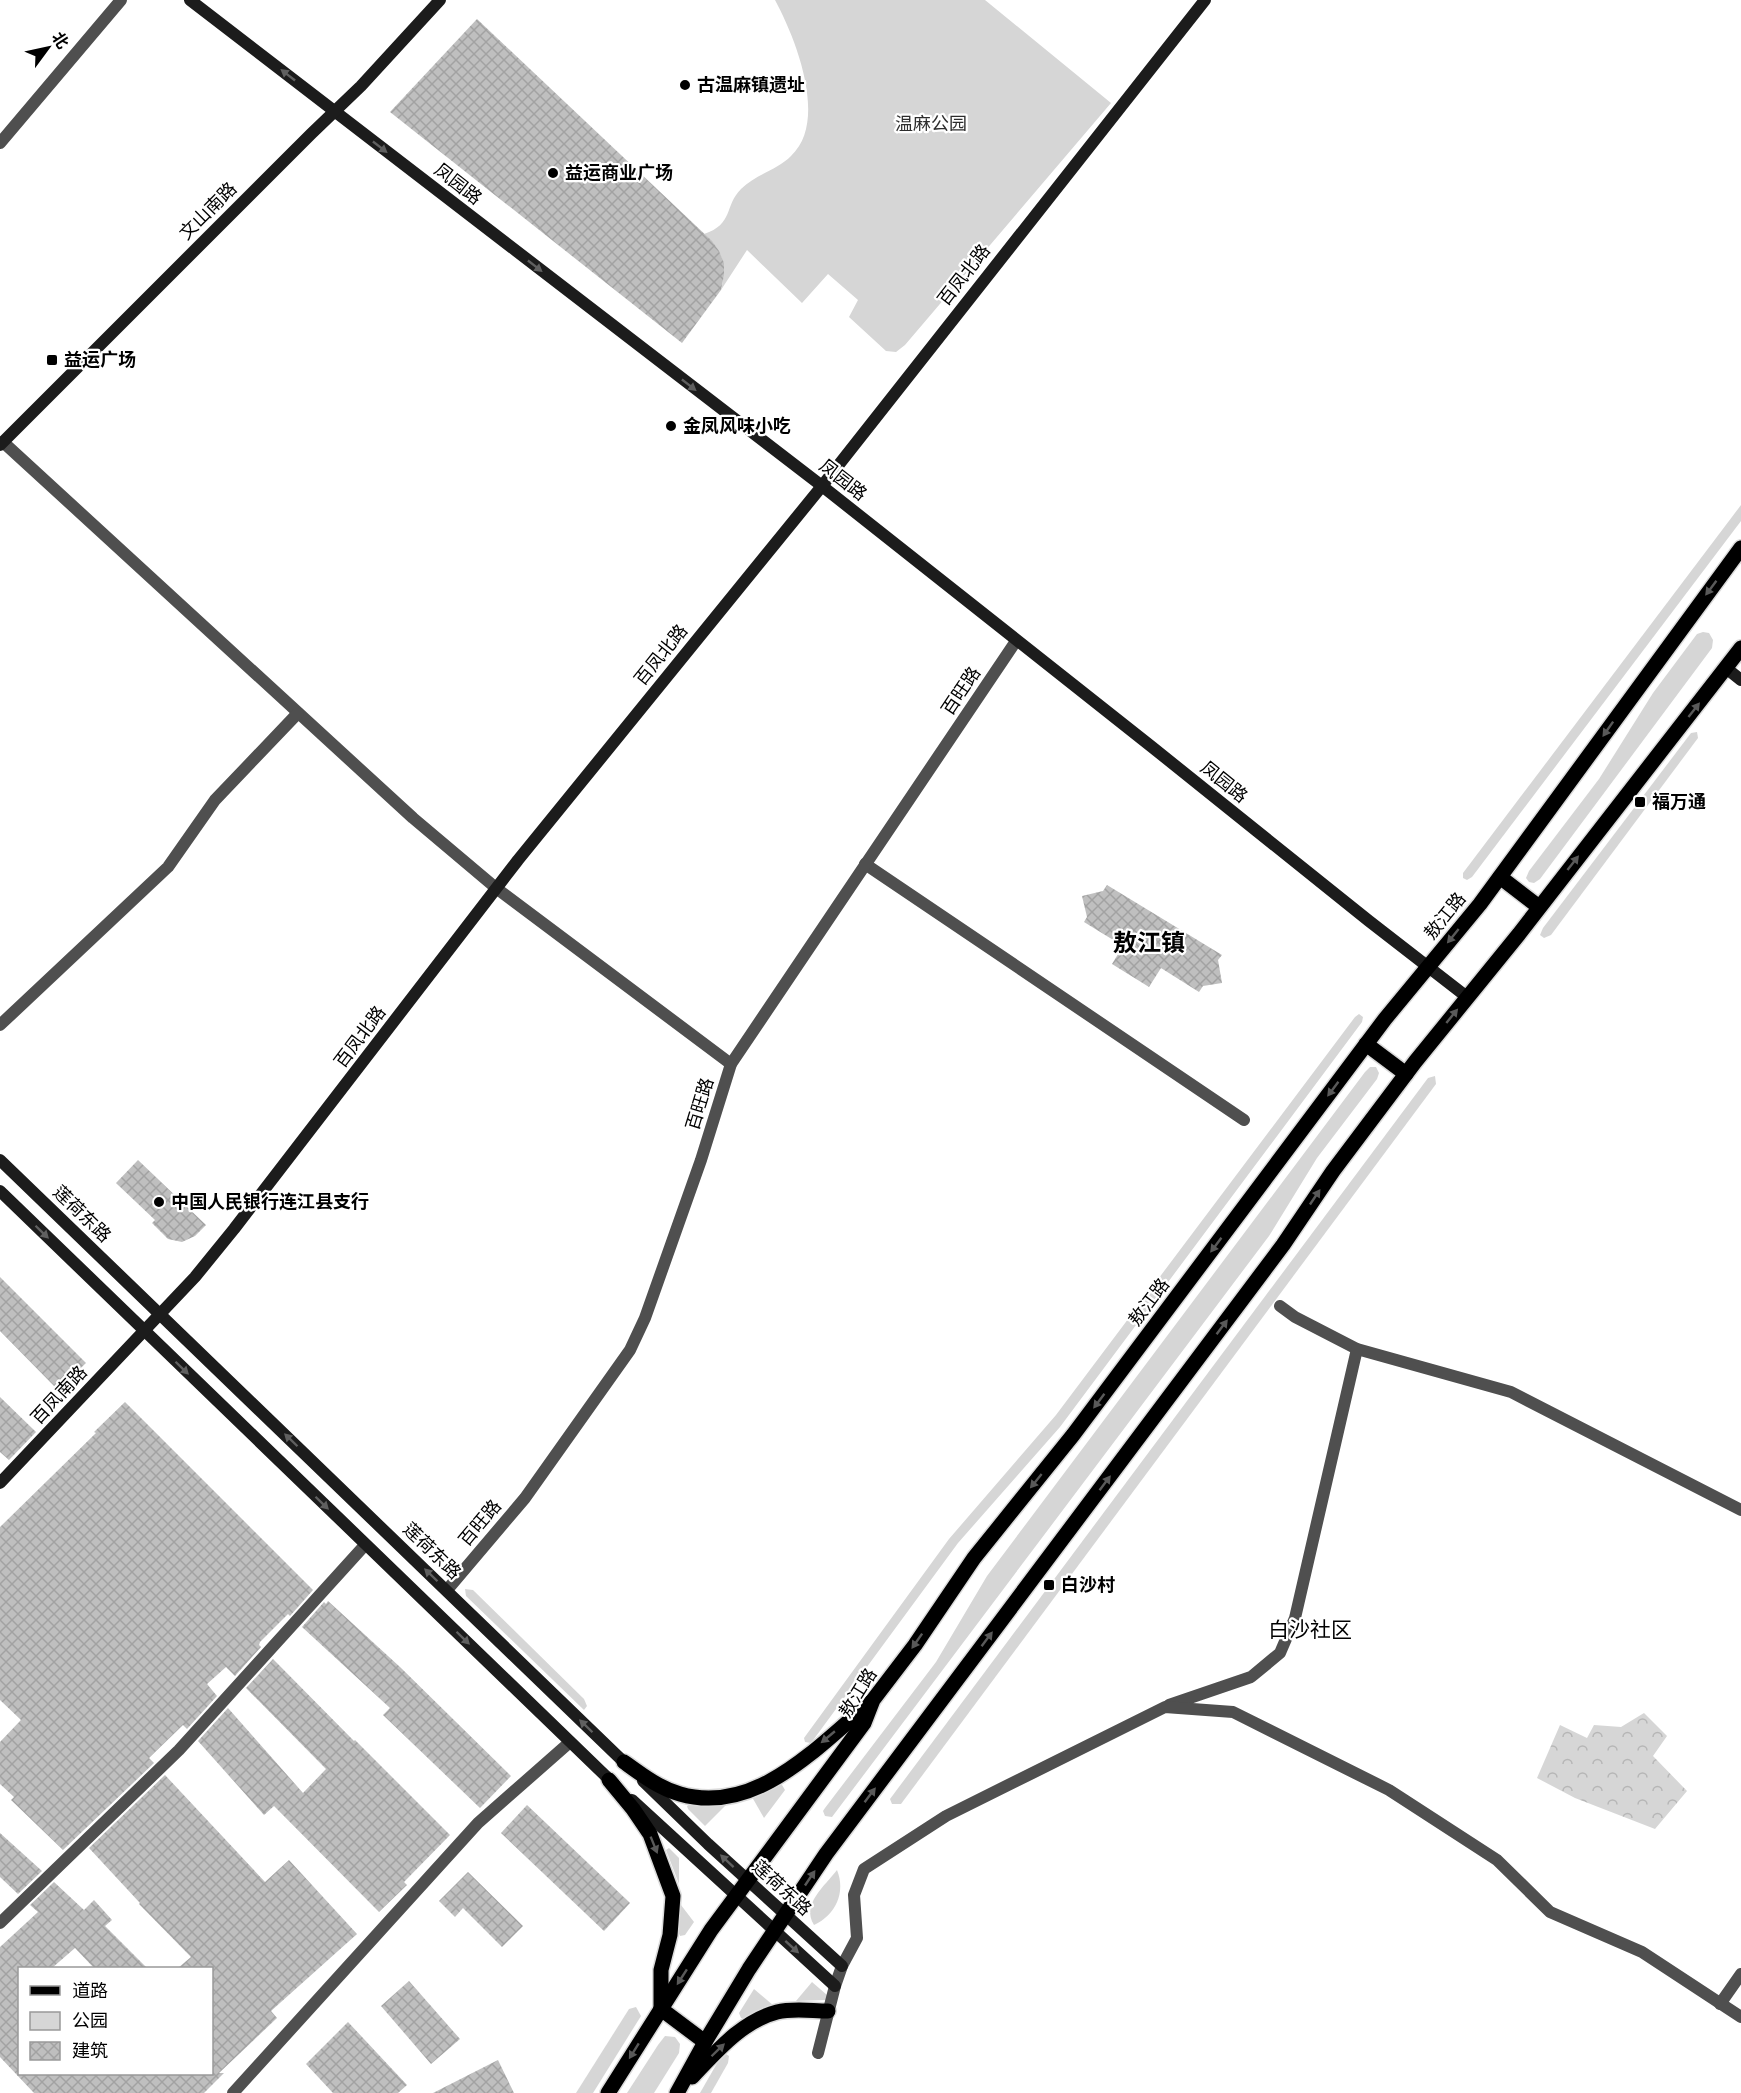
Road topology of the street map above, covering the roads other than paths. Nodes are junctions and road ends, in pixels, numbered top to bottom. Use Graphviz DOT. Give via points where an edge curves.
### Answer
graph roads {
  1 [pos="121,0"];
  2 [pos="190,0"];
  3 [pos="440,0"];
  4 [pos="1204,0"];
  5 [pos="334,111"];
  6 [pos="0,143"];
  7 [pos="1,444"];
  8 [pos="822,486"];
  9 [pos="1741,548"];
  10 [pos="1017,641"];
  11 [pos="1741,648"];
  12 [pos="1726,668"];
  13 [pos="1741,680"];
  14 [pos="298,713"];
  15 [pos="865,864"];
  16 [pos="1500,877"];
  17 [pos="496,888"];
  18 [pos="1539,907"];
  19 [pos="1428,966"];
  20 [pos="1467,997"];
  21 [pos="0,1025"];
  22 [pos="1366,1044"];
  23 [pos="731,1064"];
  24 [pos="1406,1074"];
  25 [pos="1244,1120"];
  26 [pos="0,1160"];
  27 [pos="0,1191"];
  28 [pos="1280,1306"];
  29 [pos="160,1314"];
  30 [pos="144,1331"];
  31 [pos="1357,1348"];
  32 [pos="0,1483"];
  33 [pos="1741,1510"];
  34 [pos="365,1545"];
  35 [pos="447,1590"];
  36 [pos="873,1700"];
  37 [pos="1165,1707"];
  38 [pos="570,1742"];
  39 [pos="624,1762"];
  40 [pos="609,1780"];
  41 [pos="748,1881"];
  42 [pos="736,1896"];
  43 [pos="785,1915"];
  44 [pos="0,1923"];
  45 [pos="774,1931"];
  46 [pos="842,1966"];
  47 [pos="1741,1974"];
  48 [pos="835,1986"];
  49 [pos="1720,2004"];
  50 [pos="660,2009"];
  51 [pos="828,2011"];
  52 [pos="1741,2017"];
  53 [pos="705,2042"];
  54 [pos="818,2053"];
  55 [pos="677,2092"];
  56 [pos="233,2093"];
  57 [pos="608,2093"];
  1 -- 6 [label="street"];
  5 -- 2 [label="street, 凤园路, one-way"];
  3 -- 5 [label="street, 文山南路"];
  4 -- 8 [label="street, 百凤北路"];
  5 -- 7 [label="street, 文山南路"];
  5 -- 8 [label="street, 凤园路, one-way"];
  7 -- 14 [label="street"];
  8 -- 10 [label="street, 凤园路"];
  8 -- 17 [label="street, 百凤北路"];
  9 -- 16 [label="main road, 敖江路, one-way"];
  10 -- 15 [label="street, 百旺路"];
  10 -- 19 [label="street, 凤园路"];
  11 -- 12 [label="main road"];
  12 -- 13 [label="street"];
  18 -- 12 [label="main road, one-way"];
  14 -- 17 [label="street"];
  14 -- 21 [label="street" via="215,800 168,867"];
  15 -- 23 [label="street, 百旺路"];
  15 -- 25 [label="street"];
  16 -- 18 [label="main road"];
  16 -- 19 [label="main road, 敖江路, one-way"];
  17 -- 23 [label="street"];
  17 -- 29 [label="street, 百凤北路" via="258,1199"];
  18 -- 20 [label="main road"];
  19 -- 20 [label="street, 凤园路"];
  19 -- 22 [label="main road, 敖江路"];
  24 -- 20 [label="main road, one-way"];
  22 -- 24 [label="main road"];
  22 -- 36 [label="main road, 敖江路, one-way" via="1073,1435 974,1558"];
  23 -- 35 [label="street, 百旺路" via="701,1160 630,1350 525,1498"];
  43 -- 24 [label="main road, one-way" via="826,1854 1283,1245"];
  26 -- 29 [label="street, 莲荷东路"];
  27 -- 30 [label="street, 莲荷东路, one-way"];
  28 -- 31 [label="street"];
  29 -- 30 [label="street, 百凤北路"];
  35 -- 29 [label="street, 莲荷东路, one-way"];
  30 -- 32 [label="street, 百凤南路"];
  30 -- 34 [label="street, 莲荷东路, one-way"];
  31 -- 33 [label="street" via="1511,1392"];
  31 -- 37 [label="street" via="1295,1618 1280,1653 1251,1677"];
  34 -- 38 [label="street, 莲荷东路, one-way"];
  34 -- 44 [label="street" via="179,1750"];
  39 -- 35 [label="street, 莲荷东路, one-way"];
  36 -- 39 [label="main road, one-way" via="784,1774 736,1796 708,1798 681,1794 654,1783"];
  36 -- 41 [label="main road, 敖江路" via="864,1723"];
  37 -- 46 [label="street" via="946,1816 864,1869 854,1895 857,1938"];
  37 -- 49 [label="street" via="1233,1712 1389,1790 1497,1860 1550,1912 1642,1952"];
  38 -- 40 [label="street, 莲荷东路"];
  38 -- 56 [label="street" via="478,1823"];
  41 -- 39 [label="street, 莲荷东路, one-way"];
  40 -- 42 [label="street, 莲荷东路"];
  40 -- 50 [label="main road, one-way" via="650,1834 673,1896 670,1935 661,1970"];
  41 -- 42 [label="main road, 敖江路"];
  41 -- 43 [label="street, 莲荷东路"];
  42 -- 45 [label="street, 莲荷东路"];
  42 -- 50 [label="main road, 敖江路, one-way"];
  43 -- 45 [label="main road"];
  43 -- 46 [label="street, 莲荷东路"];
  45 -- 48 [label="street, 莲荷东路, one-way"];
  45 -- 53 [label="main road"];
  46 -- 48 [label="street"];
  47 -- 49 [label="street"];
  48 -- 51 [label="street"];
  49 -- 52 [label="street"];
  50 -- 53 [label="main road"];
  50 -- 57 [label="main road, 敖江路, one-way"];
  51 -- 54 [label="street"];
  55 -- 51 [label="main road, one-way" via="748,2025 776,2012"];
  53 -- 55 [label="main road"];
}
